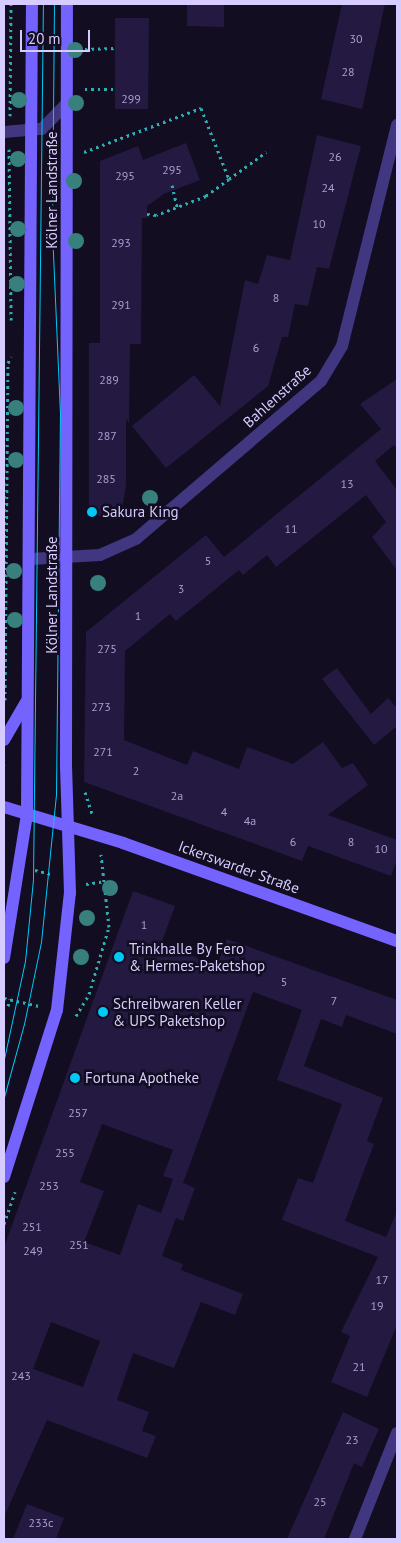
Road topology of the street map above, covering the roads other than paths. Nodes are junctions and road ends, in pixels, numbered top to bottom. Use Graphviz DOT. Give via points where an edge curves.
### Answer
graph roads {
  1 [pos="32,4"];
  2 [pos="67,4"];
  3 [pos="69,101"];
  4 [pos="397,125"];
  5 [pos="31,132"];
  6 [pos="6,136"];
  7 [pos="68,558"];
  8 [pos="30,559"];
  9 [pos="29,693"];
  10 [pos="4,740"];
  11 [pos="4,807"];
  12 [pos="27,814"];
  13 [pos="70,827"];
  14 [pos="397,941"];
  15 [pos="4,958"];
  16 [pos="4,1177"];
  17 [pos="397,1433"];
  18 [pos="355,1539"];
  1 -- 5 [label="main road, Kölner Landstraße"];
  2 -- 3 [label="main road, Kölner Landstraße"];
  3 -- 5 [label="street" via="42,129"];
  3 -- 7 [label="main road, Kölner Landstraße"];
  4 -- 7 [label="street, Bahlenstraße" via="344,338 321,381 136,539 100,555"];
  5 -- 6 [label="street"];
  5 -- 8 [label="main road, Kölner Landstraße"];
  7 -- 8 [label="street, Bahlenstraße"];
  7 -- 13 [label="main road, Kölner Landstraße" via="66,768"];
  8 -- 9 [label="main road, Kölner Landstraße"];
  9 -- 10 [label="main road" via="23,712"];
  9 -- 12 [label="main road, Kölner Landstraße"];
  11 -- 12 [label="main road, Ickerswarder Straße"];
  12 -- 13 [label="main road, Ickerswarder Straße"];
  12 -- 15 [label="main road, Kölner Landstraße" via="22,866"];
  13 -- 14 [label="main road, Ickerswarder Straße"];
  13 -- 16 [label="main road, Kölner Landstraße" via="70,880 57,1010"];
  17 -- 18 [label="street"];
}
